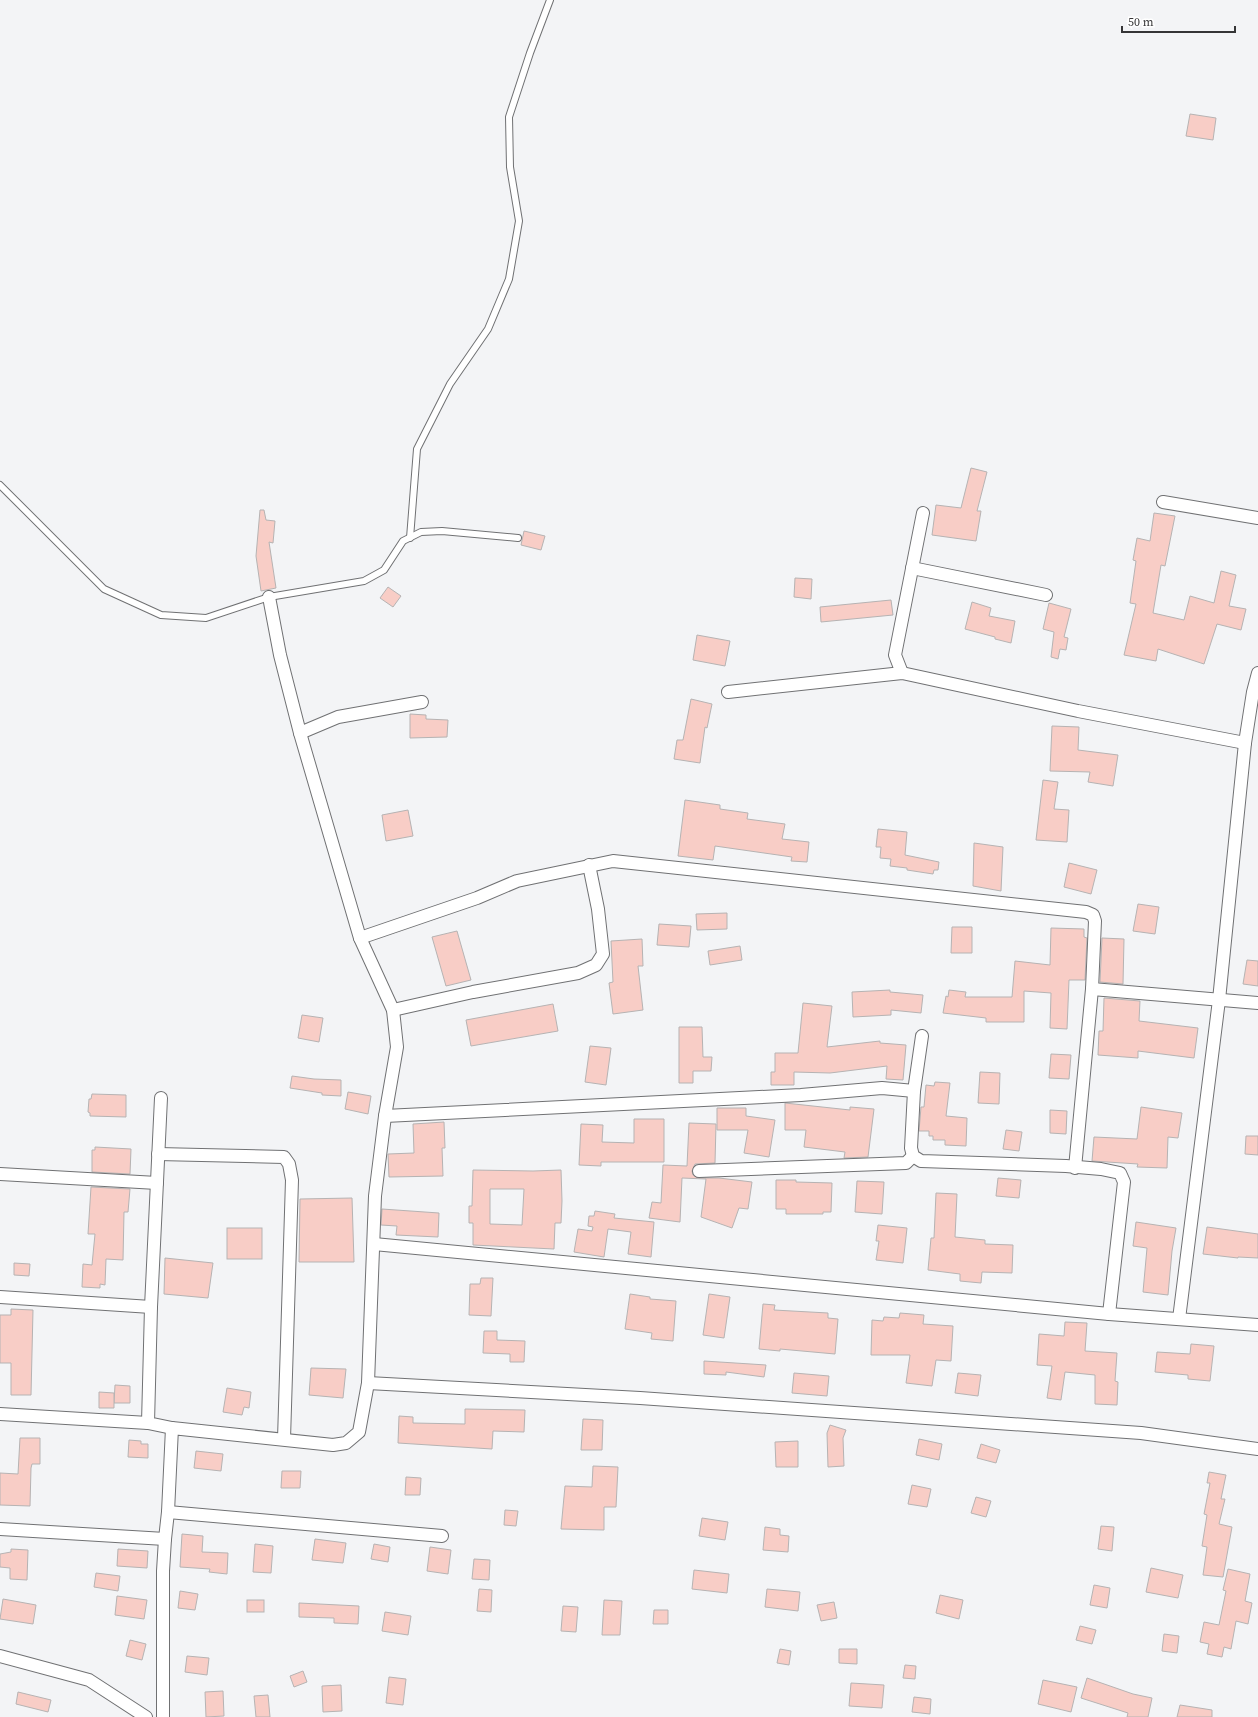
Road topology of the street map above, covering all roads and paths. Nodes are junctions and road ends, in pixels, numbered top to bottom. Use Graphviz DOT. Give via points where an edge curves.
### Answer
graph roads {
  1 [pos="550,0"];
  2 [pos="0,485"];
  3 [pos="1163,502"];
  4 [pos="922,513"];
  5 [pos="1258,518"];
  6 [pos="410,538"];
  7 [pos="518,538"];
  8 [pos="912,568"];
  9 [pos="1046,595"];
  10 [pos="269,597"];
  11 [pos="902,673"];
  12 [pos="1258,673"];
  13 [pos="728,692"];
  14 [pos="1255,693"];
  15 [pos="422,702"];
  16 [pos="300,733"];
  17 [pos="1245,743"];
  18 [pos="589,865"];
  19 [pos="360,938"];
  20 [pos="1092,989"];
  21 [pos="1219,1000"];
  22 [pos="1258,1003"];
  23 [pos="393,1010"];
  24 [pos="922,1036"];
  25 [pos="914,1091"];
  26 [pos="161,1098"];
  27 [pos="386,1116"];
  28 [pos="158,1154"];
  29 [pos="913,1156"];
  30 [pos="1075,1168"];
  31 [pos="699,1171"];
  32 [pos="0,1174"];
  33 [pos="157,1183"];
  34 [pos="374,1244"];
  35 [pos="0,1297"];
  36 [pos="151,1307"];
  37 [pos="1109,1314"];
  38 [pos="1179,1319"];
  39 [pos="1258,1324"];
  40 [pos="368,1383"];
  41 [pos="0,1414"];
  42 [pos="148,1422"];
  43 [pos="172,1428"];
  44 [pos="284,1439"];
  45 [pos="1258,1449"];
  46 [pos="168,1512"];
  47 [pos="0,1529"];
  48 [pos="442,1536"];
  49 [pos="165,1539"];
  50 [pos="0,1656"];
  51 [pos="146,1717"];
  52 [pos="163,1717"];
  1 -- 6 [label="lane" via="509,117 510,167 518,221 509,279 488,329 450,384 417,449"];
  2 -- 10 [label="lane" via="104,589 161,615 206,618"];
  3 -- 5 [label="street"];
  4 -- 8 [label="street"];
  6 -- 7 [label="lane" via="421,532 442,531"];
  6 -- 10 [label="lane" via="403,541 384,570 364,581"];
  8 -- 9 [label="street"];
  8 -- 11 [label="street" via="895,655"];
  10 -- 16 [label="street" via="280,655"];
  11 -- 13 [label="street"];
  11 -- 17 [label="street" via="1078,711"];
  12 -- 14 [label="street"];
  14 -- 17 [label="street"];
  15 -- 16 [label="street" via="338,717"];
  16 -- 19 [label="street"];
  17 -- 21 [label="street"];
  18 -- 19 [label="street" via="517,881 477,898"];
  18 -- 20 [label="street" via="613,860 1086,912 1092,915 1095,921"];
  18 -- 23 [label="street" via="598,909 603,954 596,965 578,973"];
  19 -- 23 [label="street"];
  20 -- 21 [label="street"];
  20 -- 30 [label="street"];
  21 -- 22 [label="street"];
  21 -- 38 [label="street"];
  23 -- 27 [label="street" via="397,1047"];
  24 -- 25 [label="street"];
  25 -- 27 [label="street" via="882,1088 801,1095"];
  25 -- 29 [label="street" via="911,1148"];
  26 -- 28 [label="street"];
  27 -- 34 [label="street" via="375,1196"];
  28 -- 33 [label="street"];
  28 -- 44 [label="street" via="284,1157 289,1164 292,1180"];
  29 -- 30 [label="street" via="921,1161"];
  29 -- 31 [label="street" via="906,1163"];
  30 -- 37 [label="street" via="1120,1173 1124,1182"];
  32 -- 33 [label="street"];
  33 -- 36 [label="street"];
  34 -- 37 [label="street"];
  34 -- 40 [label="street"];
  35 -- 36 [label="street"];
  36 -- 42 [label="street"];
  37 -- 38 [label="street"];
  38 -- 39 [label="street"];
  40 -- 44 [label="street" via="359,1432 346,1443 333,1445"];
  40 -- 45 [label="street" via="648,1398 1133,1432"];
  41 -- 42 [label="street"];
  42 -- 43 [label="street"];
  43 -- 44 [label="street"];
  43 -- 46 [label="street"];
  46 -- 48 [label="street"];
  46 -- 49 [label="street"];
  47 -- 49 [label="street"];
  49 -- 52 [label="street"];
  50 -- 51 [label="street" via="89,1680"];
}
